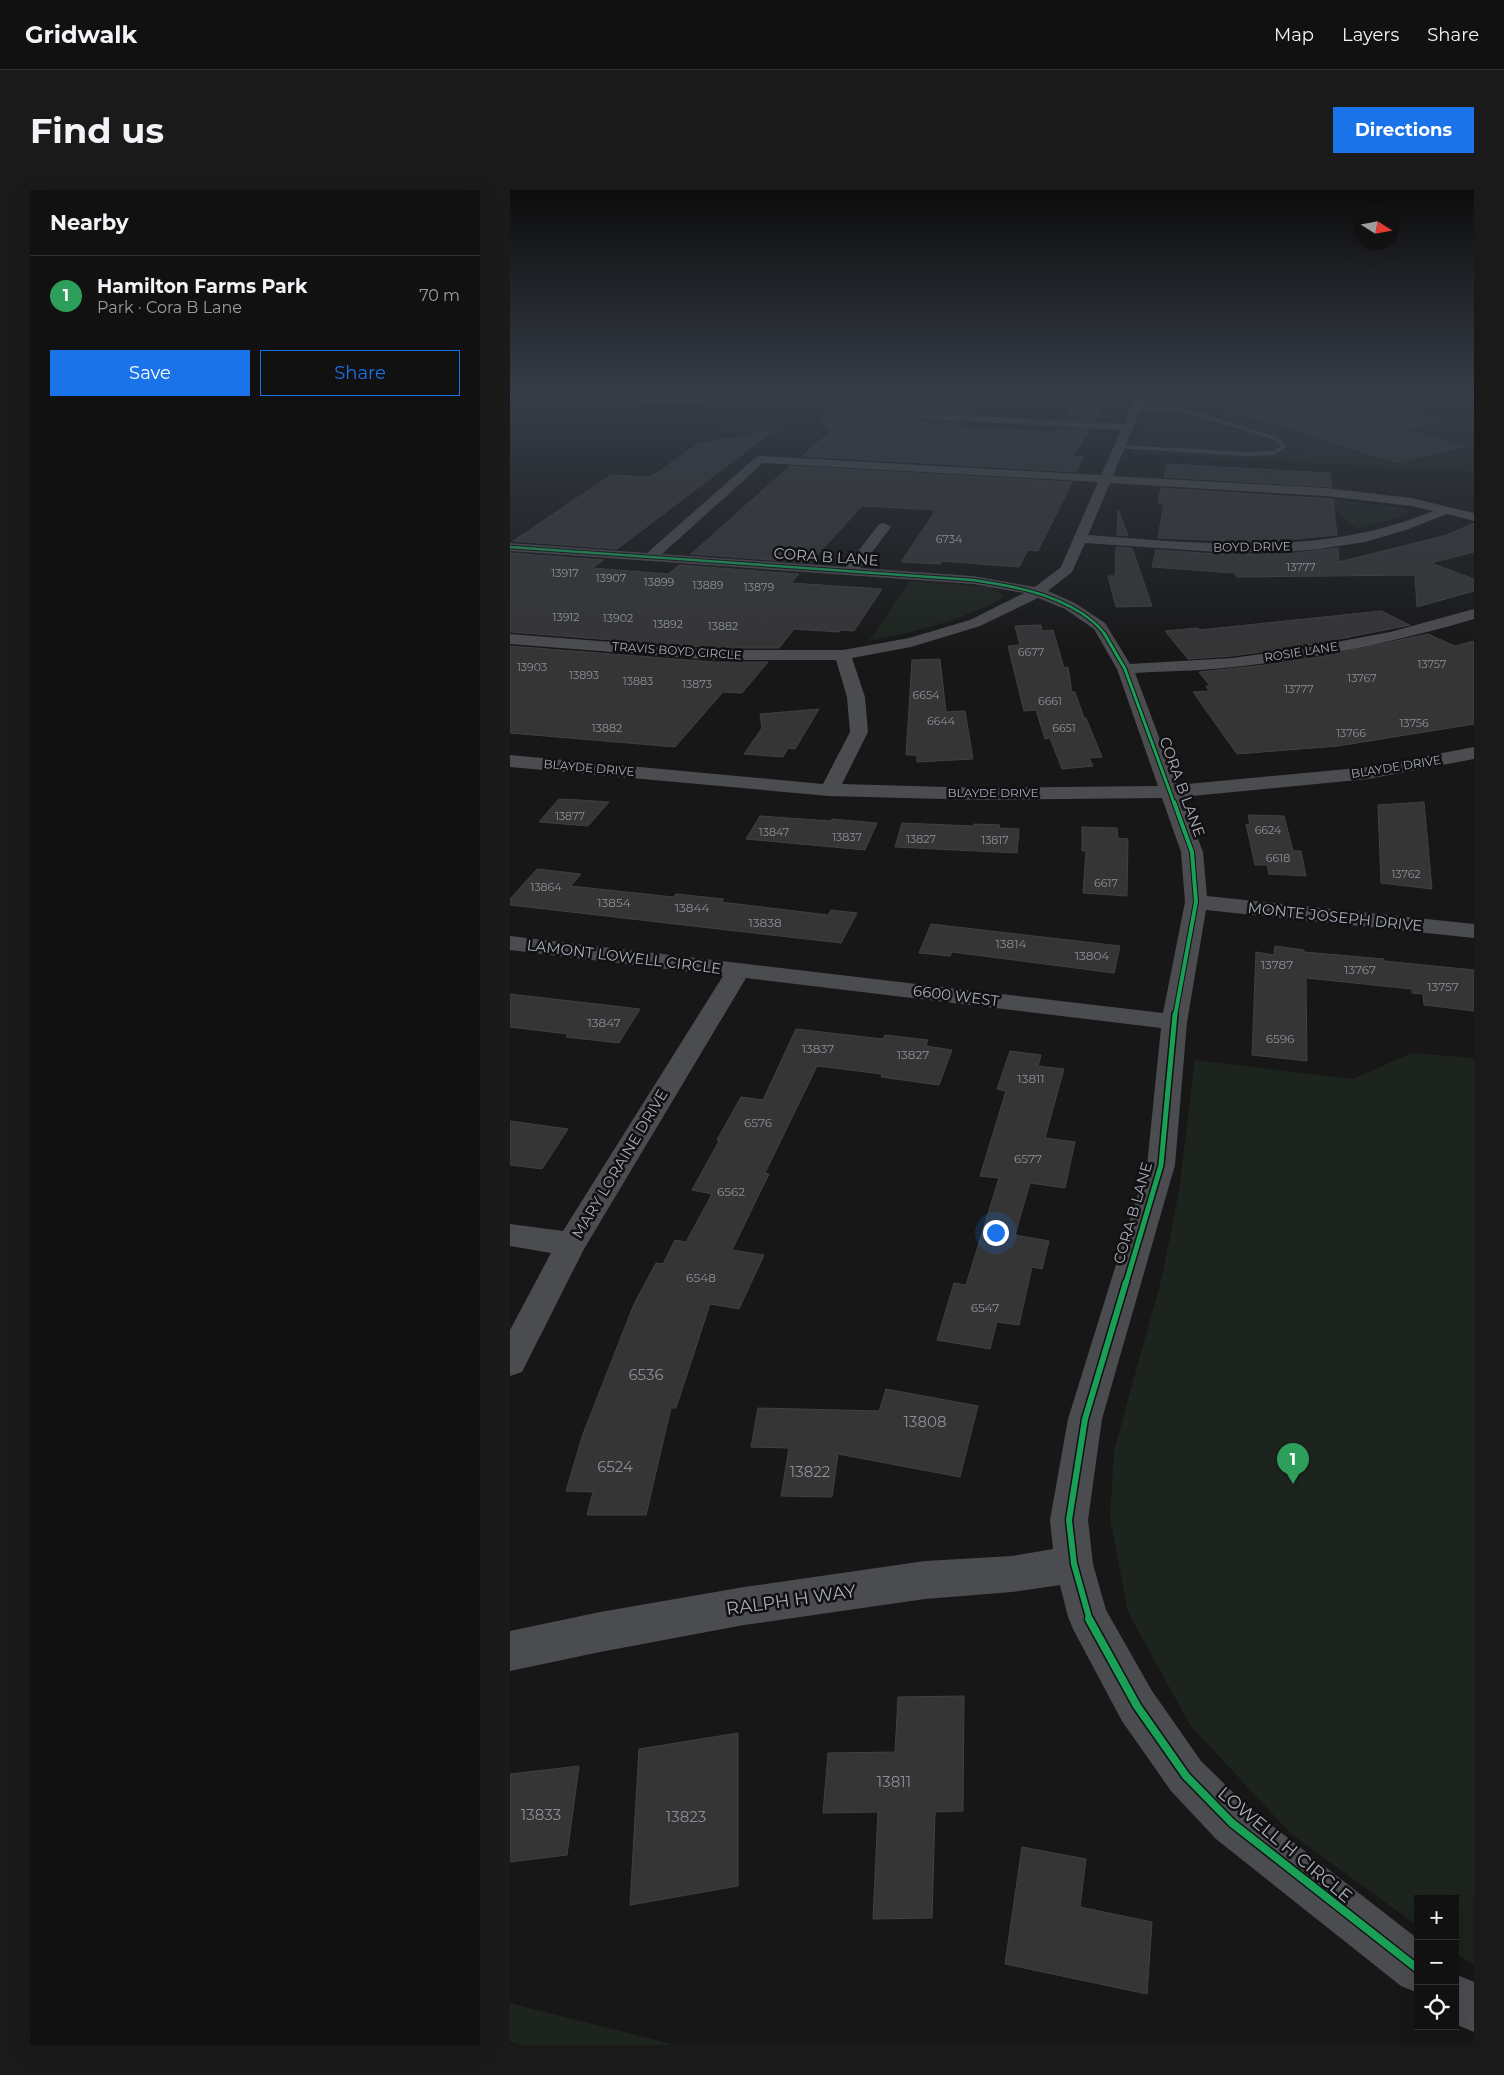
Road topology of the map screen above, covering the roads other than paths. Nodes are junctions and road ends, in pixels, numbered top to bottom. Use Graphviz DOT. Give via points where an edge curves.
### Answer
graph roads {
  1 [pos="736,481"];
  2 [pos="1104,481"];
  3 [pos="1130,481"];
  4 [pos="1448,510"];
  5 [pos="1474,517"];
  6 [pos="884,527"];
  7 [pos="1081,539"];
  8 [pos="510,548"];
  9 [pos="649,558"];
  10 [pos="851,570"];
  11 [pos="1038,592"];
  12 [pos="1474,614"];
  13 [pos="510,639"];
  14 [pos="843,655"];
  15 [pos="1125,669"];
  16 [pos="1474,753"];
  17 [pos="510,761"];
  18 [pos="829,790"];
  19 [pos="1171,793"];
  20 [pos="1196,902"];
  21 [pos="1474,931"];
  22 [pos="510,944"];
  23 [pos="738,971"];
  24 [pos="1174,1022"];
  25 [pos="510,1235"];
  26 [pos="571,1244"];
  27 [pos="510,1362"];
  28 [pos="1074,1564"];
  29 [pos="510,1651"];
  30 [pos="1414,1967"];
  31 [pos="1459,2000"];
  32 [pos="1474,2007"];
  1 -- 9 [label="street"];
  2 -- 7 [label="street, TRAVIS BOYD CIRCLE"];
  3 -- 4 [label="street" via="1362,495"];
  4 -- 5 [label="street"];
  4 -- 7 [label="street, BOYD DRIVE" via="1409,526 1353,540 1278,548"];
  6 -- 10 [label="street"];
  7 -- 11 [label="street, TRAVIS BOYD CIRCLE" via="1068,569"];
  8 -- 9 [label="street, CORA B LANE"];
  9 -- 10 [label="street, CORA B LANE"];
  10 -- 11 [label="street, CORA B LANE" via="973,580"];
  11 -- 14 [label="street, TRAVIS BOYD CIRCLE" via="975,623 911,642"];
  11 -- 15 [label="street, CORA B LANE" via="1070,606 1100,626"];
  12 -- 15 [label="street, ROSIE LANE" via="1349,645 1245,661"];
  13 -- 14 [label="street, TRAVIS BOYD CIRCLE" via="714,655"];
  14 -- 18 [label="street" via="856,697 859,732"];
  15 -- 19 [label="street, CORA B LANE"];
  16 -- 19 [label="street, BLAYDE DRIVE" via="1368,773"];
  17 -- 18 [label="street, BLAYDE DRIVE"];
  18 -- 19 [label="street, BLAYDE DRIVE" via="981,794"];
  19 -- 20 [label="street, CORA B LANE" via="1192,852"];
  20 -- 21 [label="street, MONTE JOSEPH DRIVE"];
  20 -- 24 [label="street, CORA B LANE"];
  22 -- 23 [label="street, LAMONT LOWELL CIRCLE"];
  23 -- 24 [label="street, 6600 WEST"];
  23 -- 26 [label="street, MARY LORAINE DRIVE"];
  24 -- 28 [label="street, CORA B LANE" via="1161,1165 1086,1419 1069,1520"];
  25 -- 26 [label="street"];
  26 -- 27 [label="street, MARY LORAINE DRIVE"];
  28 -- 29 [label="street, RALPH H WAY" via="1012,1574 925,1580 744,1606"];
  28 -- 30 [label="street, LOWELL H CIRCLE" via="1088,1617 1099,1639 1137,1706 1186,1776 1232,1823"];
  31 -- 32 [label="street"];
}
